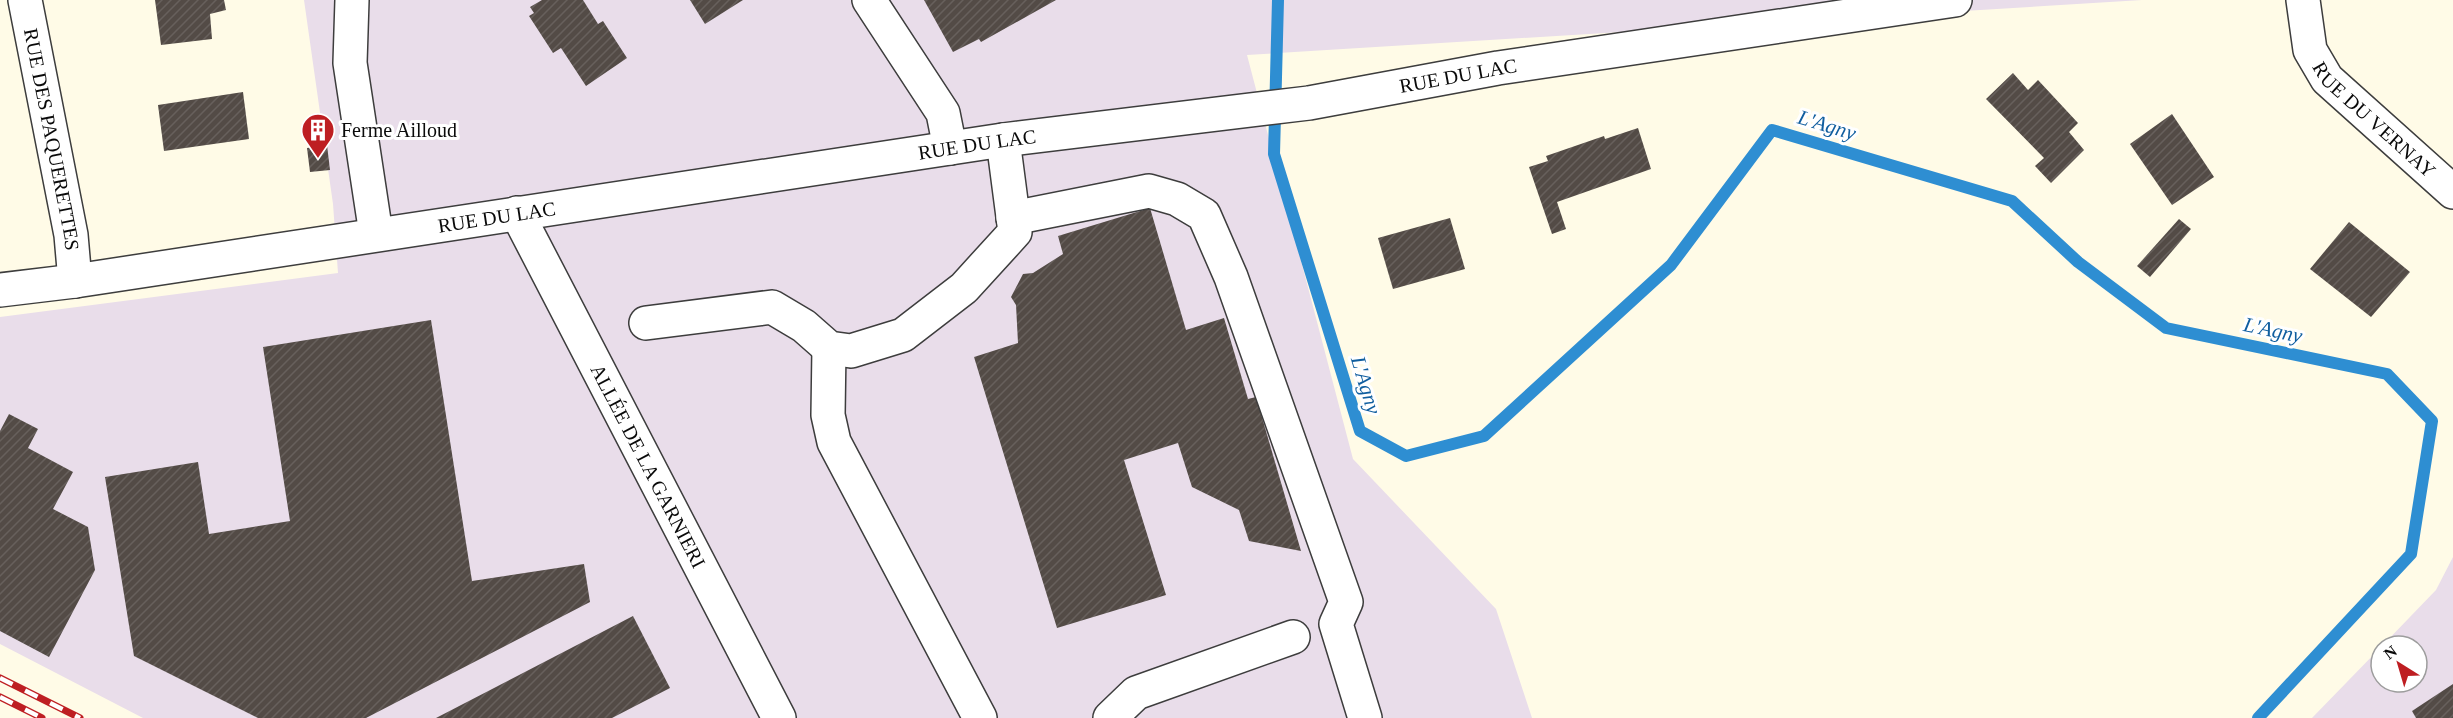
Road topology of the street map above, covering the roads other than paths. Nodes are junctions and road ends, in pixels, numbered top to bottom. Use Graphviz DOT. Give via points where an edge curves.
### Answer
graph roads {
  1 [pos="352,0"];
  2 [pos="869,0"];
  3 [pos="1954,0"];
  4 [pos="2303,0"];
  5 [pos="17,4"];
  6 [pos="1807,11"];
  7 [pos="1003,140"];
  8 [pos="950,148"];
  9 [pos="2453,192"];
  10 [pos="517,213"];
  11 [pos="1013,218"];
  12 [pos="376,234"];
  13 [pos="75,281"];
  14 [pos="0,290"];
  15 [pos="646,322"];
  16 [pos="829,348"];
  17 [pos="1293,637"];
  18 [pos="779,718"];
  19 [pos="980,718"];
  20 [pos="1110,718"];
  21 [pos="1365,718"];
  1 -- 12 [label="street" via="350,63"];
  2 -- 8 [label="street" via="944,113"];
  3 -- 6 [label="street, RUE DU LAC"];
  4 -- 9 [label="street, RUE DU VERNAY" via="2310,50 2327,79"];
  5 -- 13 [label="street, RUE DES PAQUERETTES" via="71,236"];
  6 -- 7 [label="street, RUE DU LAC" via="1309,103"];
  7 -- 8 [label="street, RUE DU LAC"];
  7 -- 11 [label="street"];
  8 -- 10 [label="street, RUE DU LAC"];
  10 -- 12 [label="street, RUE DU LAC"];
  10 -- 18 [label="street, ALLÉE DE LA GARNIERI"];
  11 -- 16 [label="street" via="1015,232 985,266 964,288 903,334 851,351"];
  11 -- 21 [label="street" via="1149,191 1177,199 1204,215 1231,278 1346,602 1336,624"];
  12 -- 13 [label="street, RUE DU LAC"];
  13 -- 14 [label="street, RUE DU LAC"];
  15 -- 16 [label="street" via="772,307 804,326"];
  16 -- 19 [label="street" via="828,415 834,442"];
  17 -- 20 [label="street" via="1136,693"];
}
